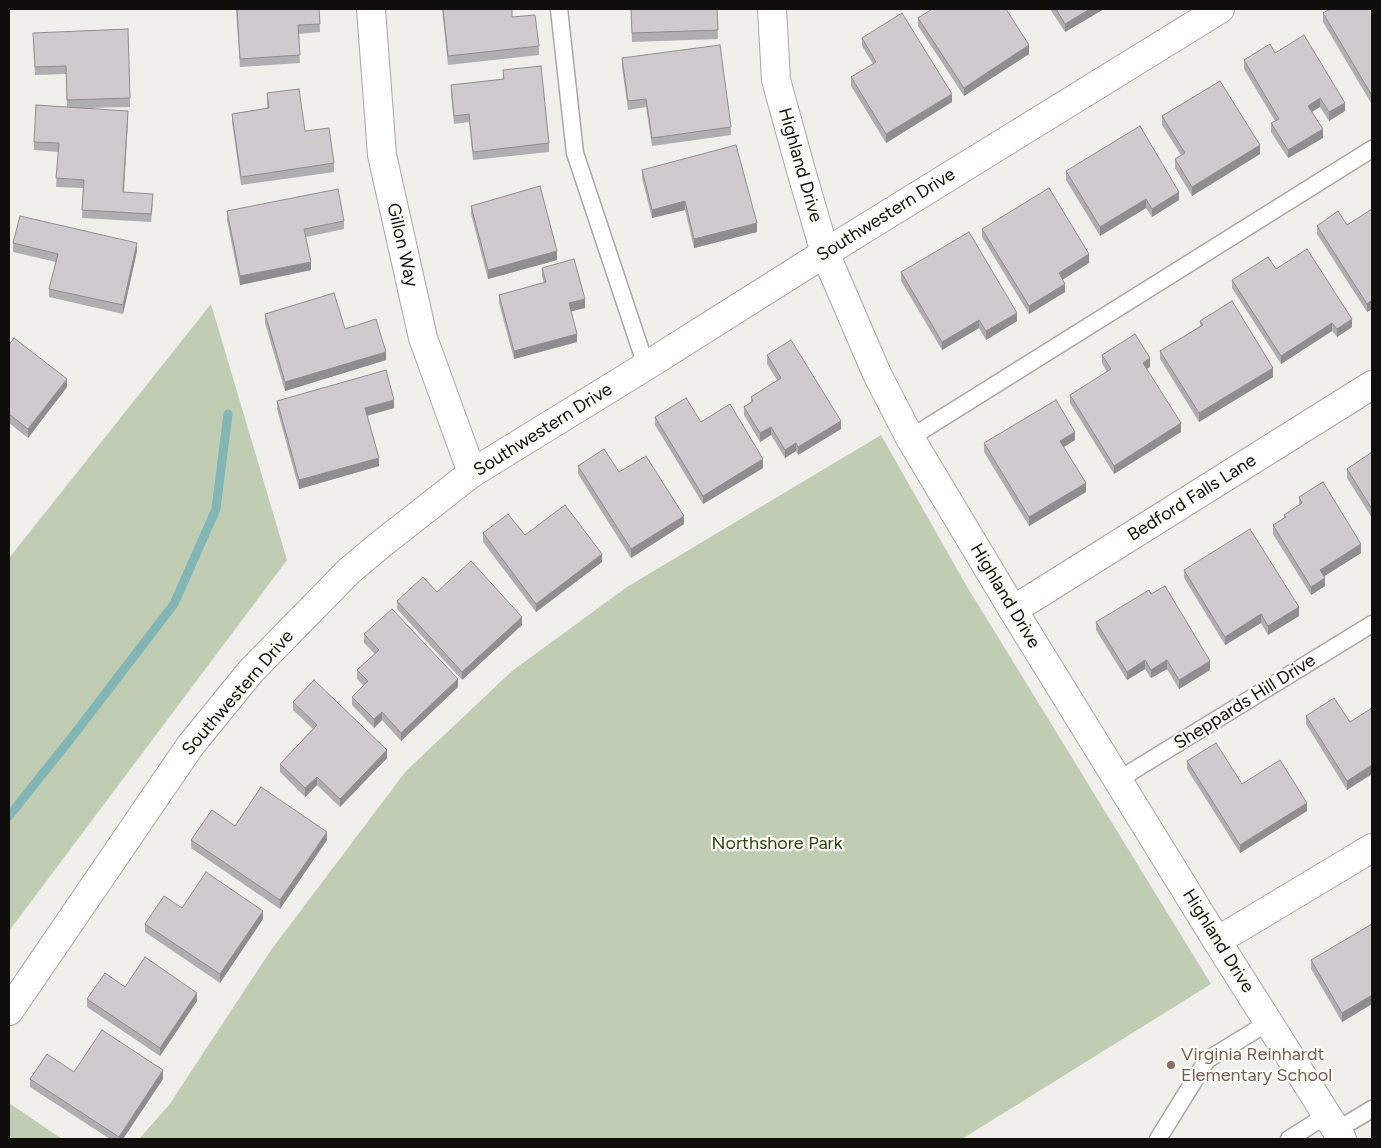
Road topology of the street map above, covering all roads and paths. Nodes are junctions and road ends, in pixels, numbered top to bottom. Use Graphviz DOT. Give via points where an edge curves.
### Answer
graph roads {
  1 [pos="370,9"];
  2 [pos="559,9"];
  3 [pos="772,9"];
  4 [pos="1220,9"];
  5 [pos="1372,149"];
  6 [pos="825,253"];
  7 [pos="646,366"];
  8 [pos="1372,385"];
  9 [pos="910,438"];
  10 [pos="472,473"];
  11 [pos="1013,610"];
  12 [pos="1372,624"];
  13 [pos="1118,780"];
  14 [pos="1372,848"];
  15 [pos="1217,940"];
  16 [pos="9,1011"];
  17 [pos="1269,1022"];
  18 [pos="1372,1108"];
  19 [pos="1335,1128"];
  20 [pos="1158,1139"];
  21 [pos="1289,1139"];
  1 -- 10 [label="street, Gillon Way" via="382,155 423,338"];
  2 -- 7 [label="lane" via="575,153"];
  3 -- 6 [label="street, Highland Drive" via="776,80"];
  4 -- 6 [label="street, Southwestern Drive"];
  5 -- 9 [label="lane"];
  6 -- 7 [label="street, Southwestern Drive"];
  6 -- 9 [label="street, Highland Drive" via="877,374"];
  7 -- 10 [label="street, Southwestern Drive"];
  8 -- 11 [label="street, Bedford Falls Lane"];
  9 -- 11 [label="street, Highland Drive"];
  10 -- 16 [label="street, Southwestern Drive" via="349,571 235,690 190,746"];
  11 -- 13 [label="street, Highland Drive"];
  12 -- 13 [label="lane, Sheppards Hill Drive"];
  13 -- 15 [label="street, Highland Drive"];
  14 -- 15 [label="street"];
  15 -- 17 [label="street, Highland Drive"];
  17 -- 19 [label="street, Highland Drive"];
  17 -- 20 [label="lane" via="1207,1060"];
  18 -- 19 [label="lane"];
  19 -- 21 [label="lane"];
}
